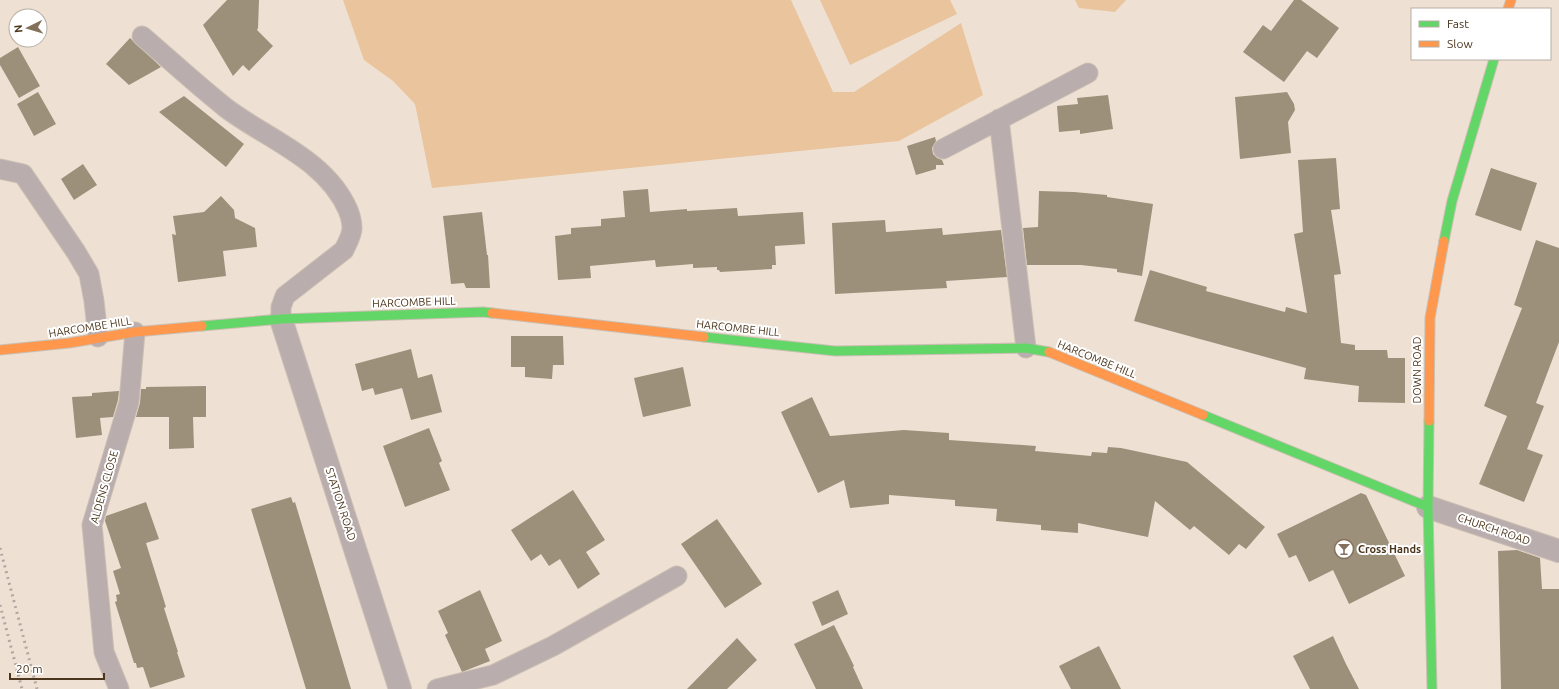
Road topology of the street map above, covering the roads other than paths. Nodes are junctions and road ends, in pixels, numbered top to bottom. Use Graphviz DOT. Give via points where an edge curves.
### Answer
graph roads {
  1 [pos="142,36"];
  2 [pos="1494,60"];
  3 [pos="1088,72"];
  4 [pos="999,119"];
  5 [pos="943,148"];
  6 [pos="0,169"];
  7 [pos="281,318"];
  8 [pos="135,332"];
  9 [pos="98,338"];
  10 [pos="1026,348"];
  11 [pos="0,350"];
  12 [pos="1428,507"];
  13 [pos="1559,552"];
  14 [pos="677,576"];
  15 [pos="119,689"];
  16 [pos="400,689"];
  17 [pos="437,689"];
  18 [pos="1432,689"];
  1 -- 7 [label="lane" via="226,108 310,163 334,186 345,202 351,216 352,228 344,250 285,296"];
  2 -- 12 [label="street, DOWN ROAD" via="1452,201 1430,318"];
  3 -- 4 [label="lane"];
  4 -- 5 [label="lane"];
  4 -- 10 [label="lane"];
  6 -- 9 [label="lane" via="23,174 89,274"];
  7 -- 8 [label="street, HARCOMBE HILL"];
  7 -- 10 [label="street, HARCOMBE HILL" via="484,312 835,351"];
  7 -- 16 [label="street, STATION ROAD"];
  8 -- 9 [label="street, HARCOMBE HILL"];
  8 -- 15 [label="lane, ALDENS CLOSE" via="129,402 92,525 104,652"];
  9 -- 11 [label="street, HARCOMBE HILL"];
  10 -- 12 [label="street, HARCOMBE HILL" via="1054,353"];
  12 -- 13 [label="street, CHURCH ROAD"];
  12 -- 18 [label="street, DOWN ROAD"];
  14 -- 17 [label="lane" via="553,646 493,675"];
}
